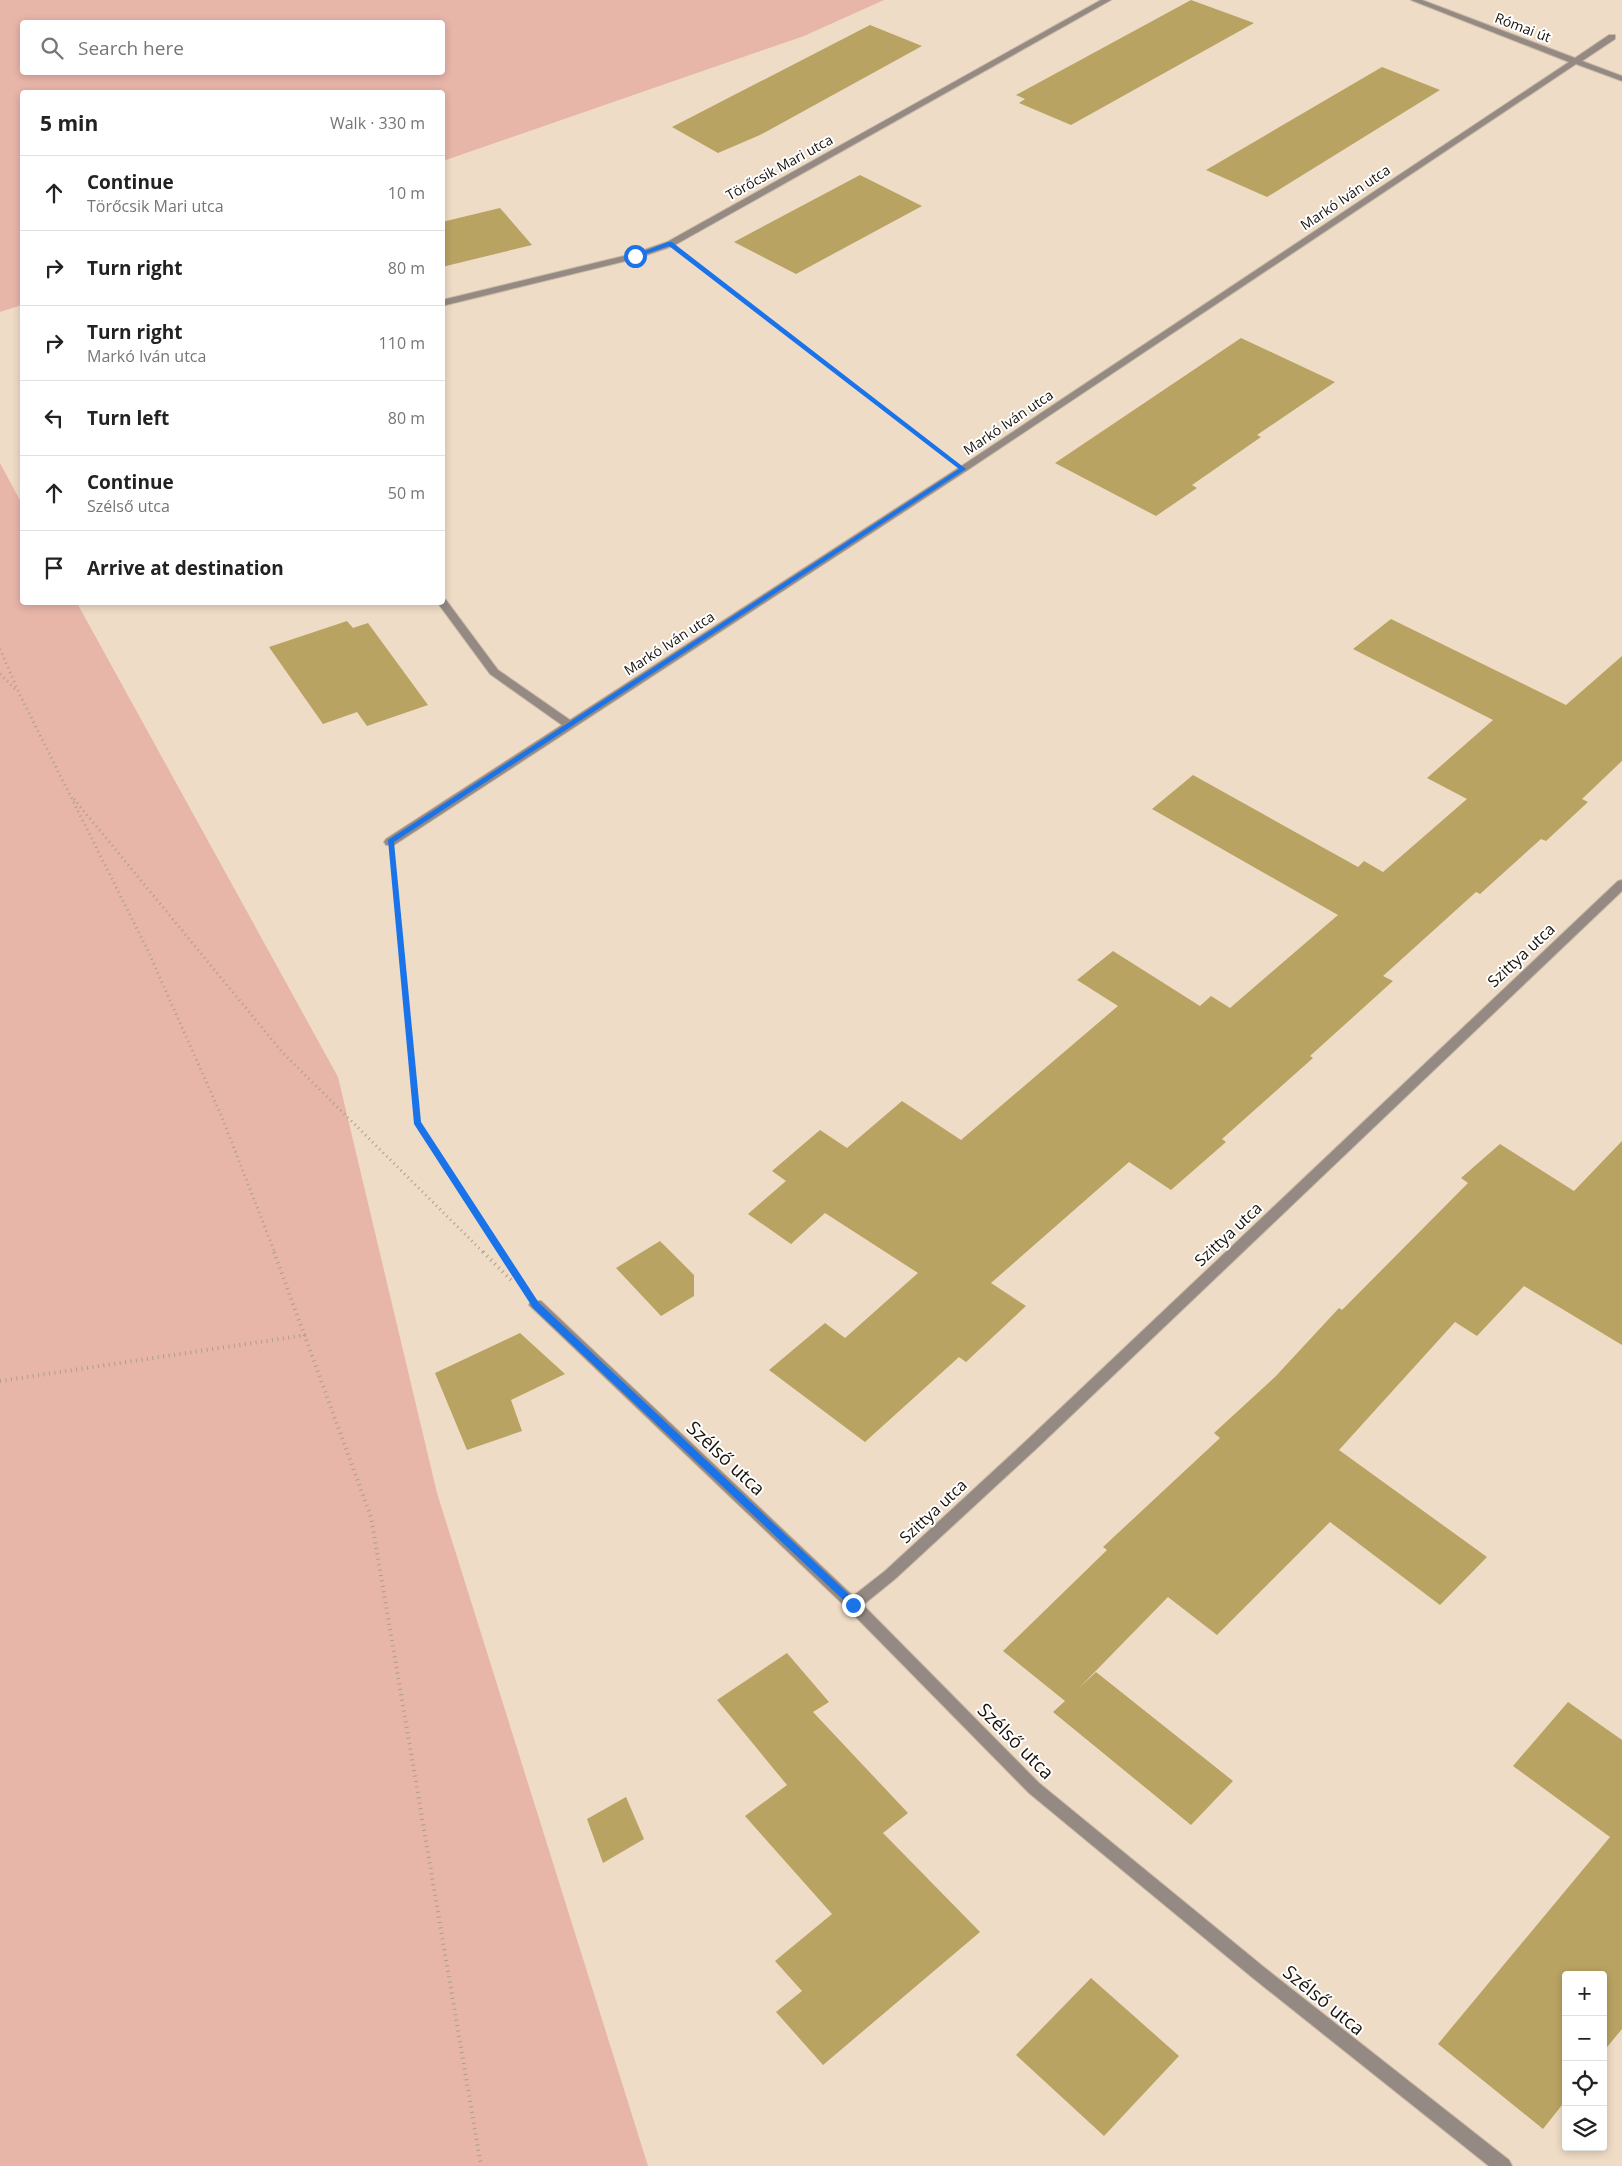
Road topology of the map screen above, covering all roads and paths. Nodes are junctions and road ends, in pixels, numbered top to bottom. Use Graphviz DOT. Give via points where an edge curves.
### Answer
graph roads {
  1 [pos="1107,0"];
  2 [pos="1415,0"];
  3 [pos="1612,37"];
  4 [pos="1573,61"];
  5 [pos="1622,79"];
  6 [pos="670,244"];
  7 [pos="445,302"];
  8 [pos="963,469"];
  9 [pos="444,605"];
  10 [pos="0,649"];
  11 [pos="0,674"];
  12 [pos="19,693"];
  13 [pos="569,724"];
  14 [pos="70,794"];
  15 [pos="390,842"];
  16 [pos="1622,884"];
  17 [pos="536,1305"];
  18 [pos="306,1335"];
  19 [pos="0,1381"];
  20 [pos="853,1605"];
  21 [pos="481,2166"];
  22 [pos="1503,2166"];
  1 -- 6 [label="street, Törőcsik Mari utca"];
  2 -- 4 [label="street, Római út"];
  3 -- 4 [label="street, Markó Iván utca"];
  4 -- 5 [label="street, Római út"];
  4 -- 8 [label="street, Markó Iván utca"];
  6 -- 7 [label="street, Törőcsik Mari utca" via="635,256"];
  6 -- 8 [label="path"];
  8 -- 13 [label="street, Markó Iván utca"];
  9 -- 13 [label="street" via="494,672"];
  10 -- 12 [label="path"];
  11 -- 12 [label="path"];
  12 -- 14 [label="path"];
  13 -- 15 [label="street, Markó Iván utca"];
  14 -- 17 [label="path" via="282,1052"];
  14 -- 18 [label="path" via="148,951 221,1115"];
  15 -- 17 [label="path" via="417,1122"];
  16 -- 20 [label="street, Szittya utca" via="1031,1445"];
  17 -- 20 [label="street, Szélső utca"];
  18 -- 19 [label="path"];
  18 -- 21 [label="path" via="372,1517"];
  20 -- 22 [label="street, Szélső utca" via="1034,1788 1259,1973"];
}
